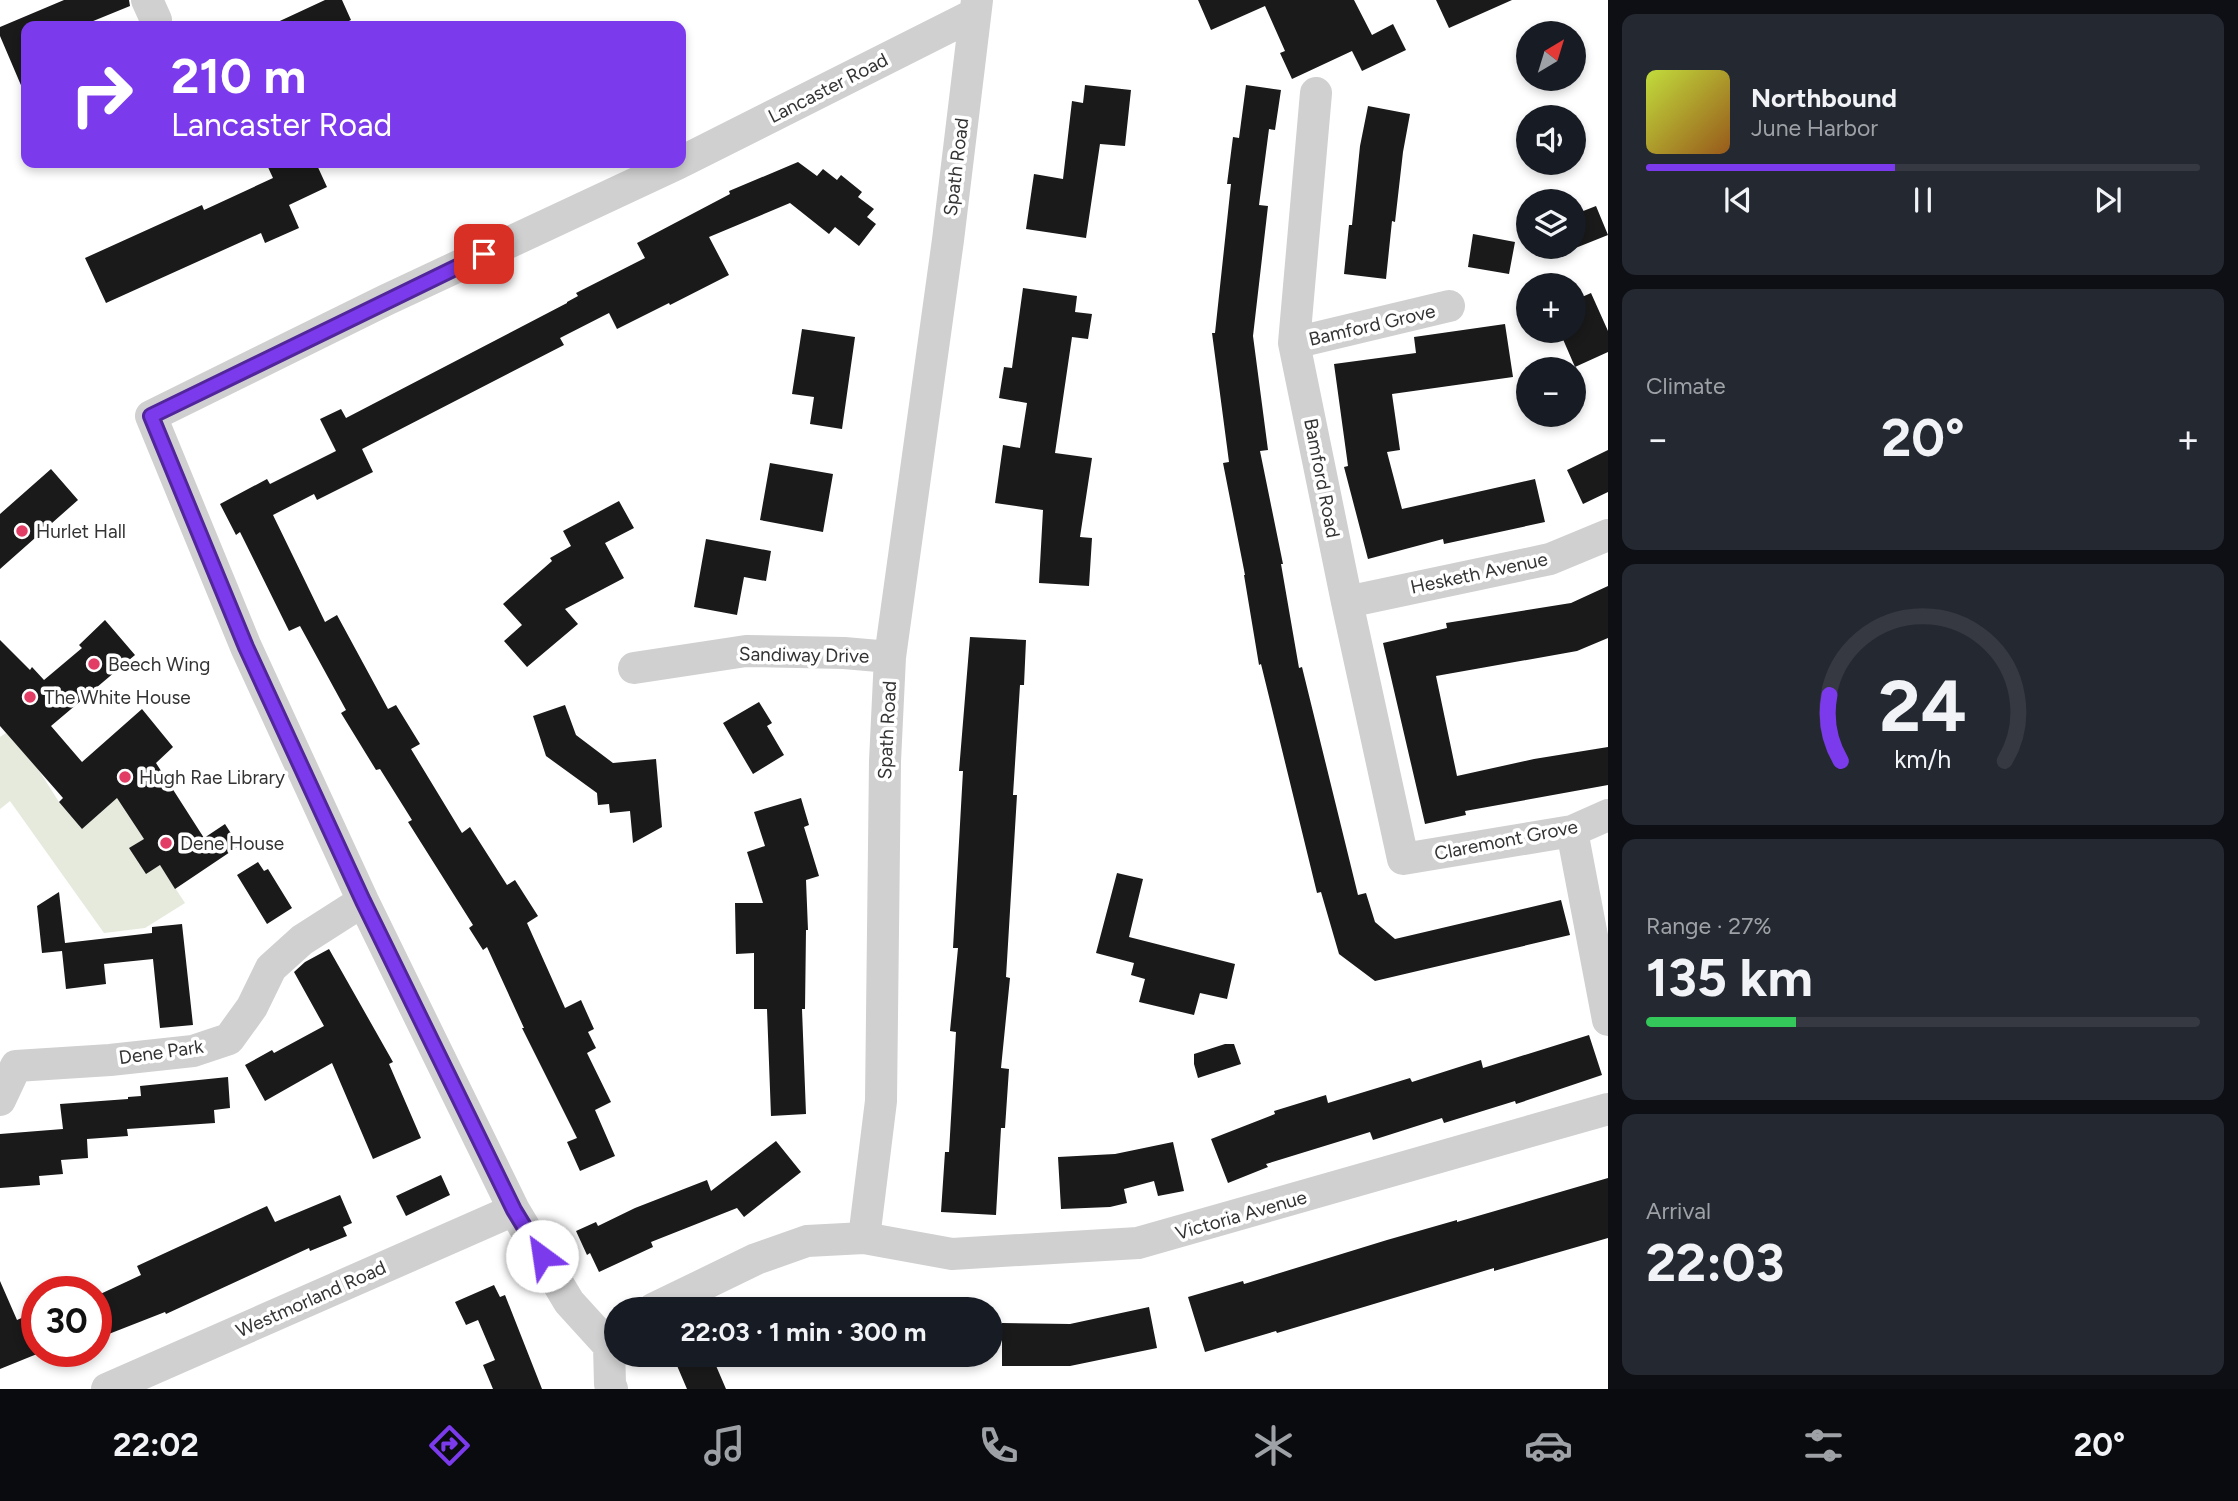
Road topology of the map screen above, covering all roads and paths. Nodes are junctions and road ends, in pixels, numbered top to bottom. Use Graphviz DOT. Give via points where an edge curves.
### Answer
graph roads {
  1 [pos="976,7"];
  2 [pos="1316,93"];
  3 [pos="686,159"];
  4 [pos="667,168"];
  5 [pos="1449,306"];
  6 [pos="1294,343"];
  7 [pos="1608,535"];
  8 [pos="1347,602"];
  9 [pos="890,657"];
  10 [pos="634,668"];
  11 [pos="1608,815"];
  12 [pos="1572,831"];
  13 [pos="1403,859"];
  14 [pos="363,901"];
  15 [pos="1608,1020"];
  16 [pos="0,1100"];
  17 [pos="1608,1109"];
  18 [pos="514,1210"];
  19 [pos="864,1238"];
  20 [pos="678,1297"];
  21 [pos="604,1333"];
  22 [pos="611,1367"];
  23 [pos="107,1389"];
  24 [pos="612,1389"];
  1 -- 3 [label="street, Lancaster Road"];
  1 -- 9 [label="street, Spath Road"];
  2 -- 6 [label="street, Bamford Road"];
  4 -- 14 [label="street, Lancaster Road" via="151,416 246,647"];
  5 -- 6 [label="street, Bamford Grove"];
  6 -- 8 [label="street, Bamford Road"];
  7 -- 8 [label="street, Hesketh Avenue" via="1550,559"];
  8 -- 13 [label="street, Bamford Road"];
  9 -- 10 [label="street, Sandiway Drive" via="746,651"];
  9 -- 19 [label="street, Spath Road" via="881,1101"];
  11 -- 12 [label="street, Claremont Grove"];
  12 -- 13 [label="street, Claremont Grove"];
  12 -- 15 [label="street"];
  14 -- 16 [label="street, Dene Park" via="302,940 271,968 252,1007 229,1039 193,1051 16,1066"];
  14 -- 18 [label="street"];
  17 -- 19 [label="street, Victoria Avenue" via="1138,1243 952,1254"];
  18 -- 21 [label="street" via="569,1302"];
  18 -- 23 [label="street, Westmorland Road"];
  19 -- 20 [label="street" via="807,1241 756,1259"];
  22 -- 24 [label="street"];
}
